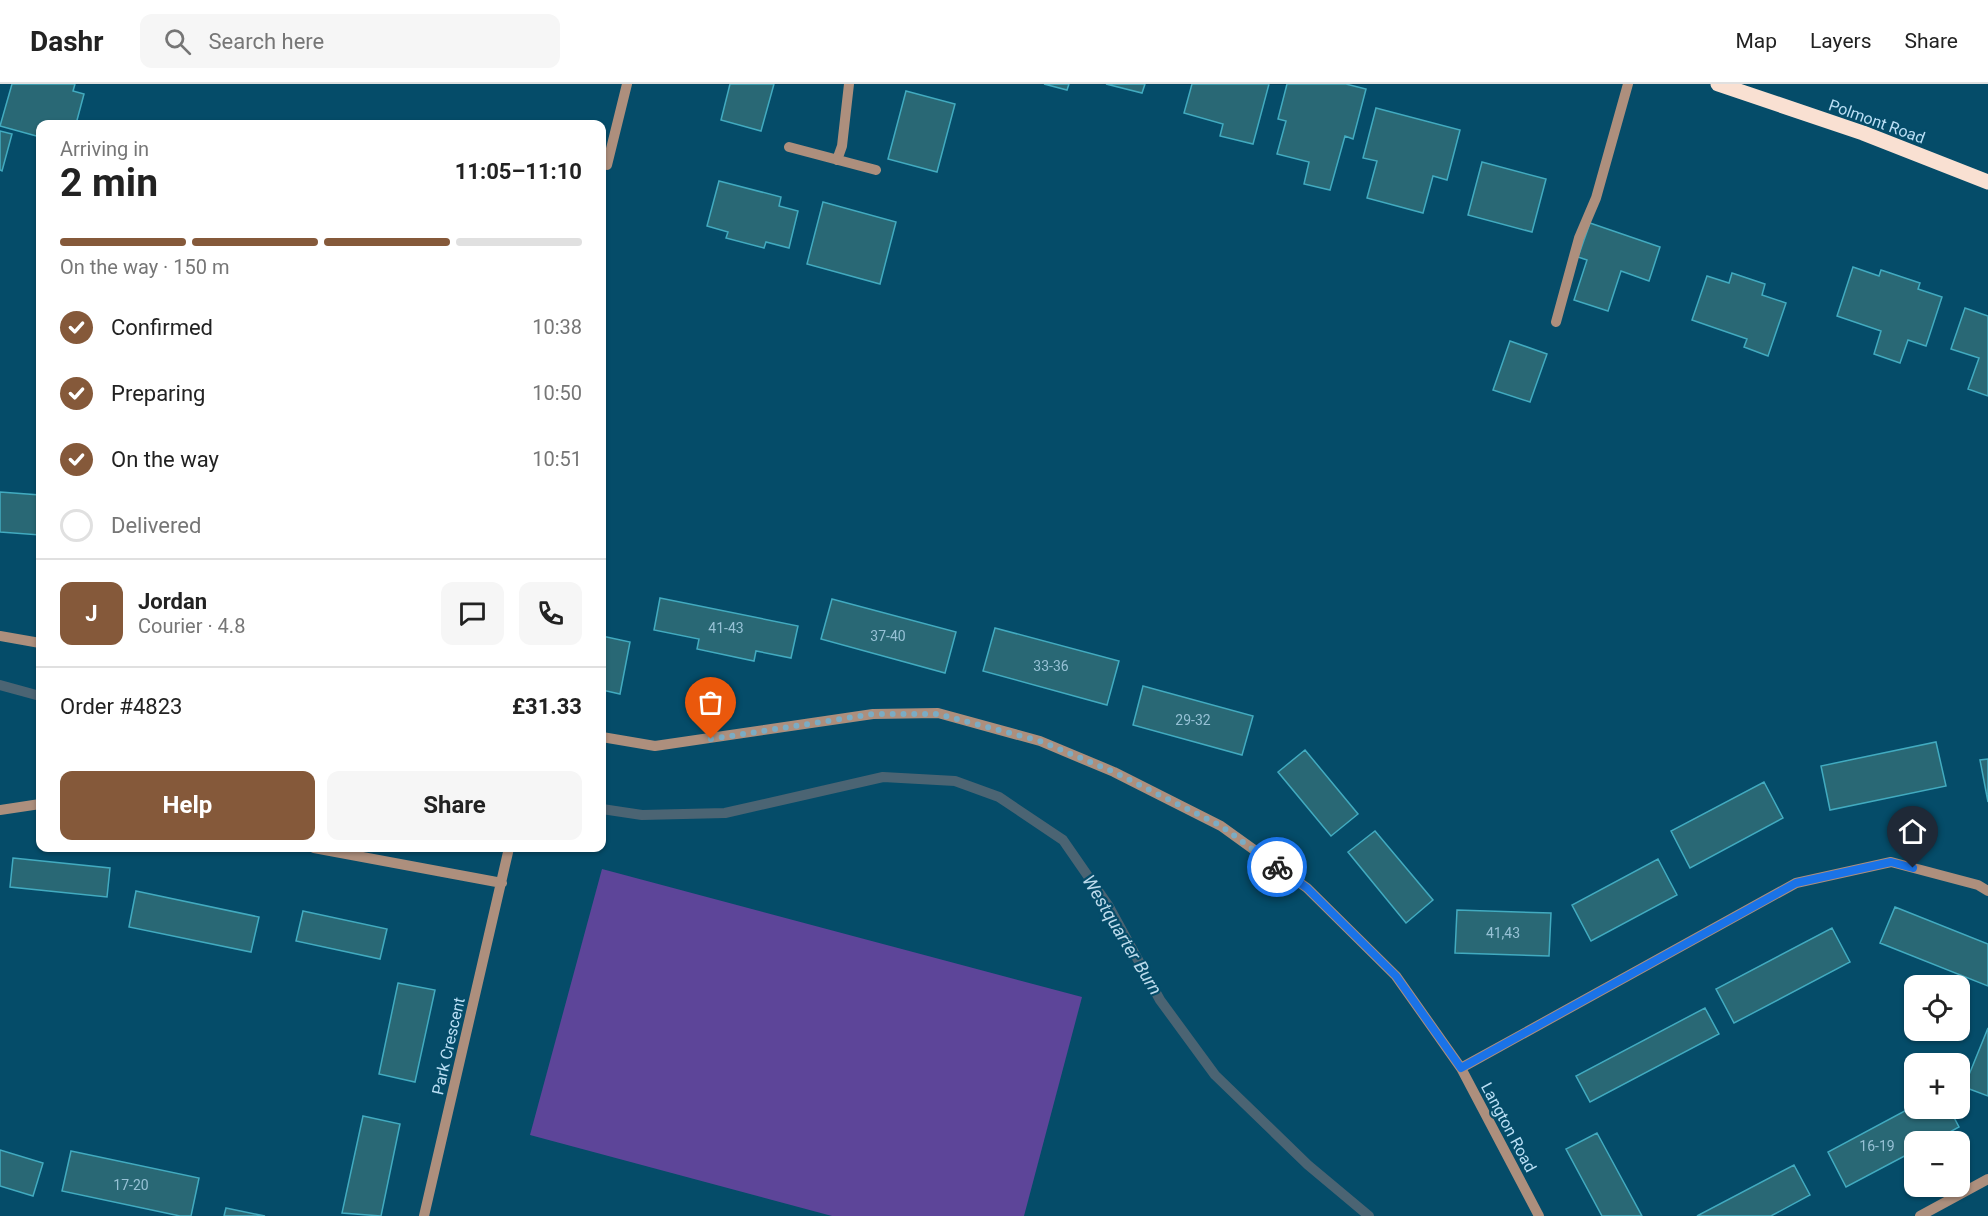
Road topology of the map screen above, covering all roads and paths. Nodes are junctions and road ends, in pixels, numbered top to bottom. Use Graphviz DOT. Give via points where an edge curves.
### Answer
graph roads {
  1 [pos="627,84"];
  2 [pos="849,84"];
  3 [pos="1628,84"];
  4 [pos="1718,84"];
  5 [pos="789,147"];
  6 [pos="837,160"];
  7 [pos="607,165"];
  8 [pos="876,170"];
  9 [pos="1988,182"];
  10 [pos="1556,322"];
  11 [pos="0,636"];
  12 [pos="36,642"];
  13 [pos="606,738"];
  14 [pos="36,805"];
  15 [pos="0,810"];
  16 [pos="335,852"];
  17 [pos="508,852"];
  18 [pos="502,883"];
  19 [pos="1988,891"];
  20 [pos="1461,1068"];
  21 [pos="1988,1179"];
  22 [pos="424,1216"];
  23 [pos="1539,1216"];
  24 [pos="1920,1216"];
  1 -- 7 [label="street"];
  2 -- 6 [label="street"];
  3 -- 10 [label="street"];
  4 -- 9 [label="main road, Polmont Road" via="1863,133"];
  5 -- 6 [label="street"];
  6 -- 8 [label="street"];
  11 -- 12 [label="street"];
  13 -- 20 [label="street, Langton Road" via="655,746 873,714 938,714 1040,741 1114,772 1221,826 1307,888 1396,976"];
  14 -- 15 [label="street"];
  16 -- 18 [label="street"];
  17 -- 18 [label="street, Park Crescent"];
  18 -- 22 [label="street, Park Crescent"];
  19 -- 20 [label="street" via="1891,862 1796,883"];
  20 -- 23 [label="street, Langton Road"];
  21 -- 24 [label="street"];
}
